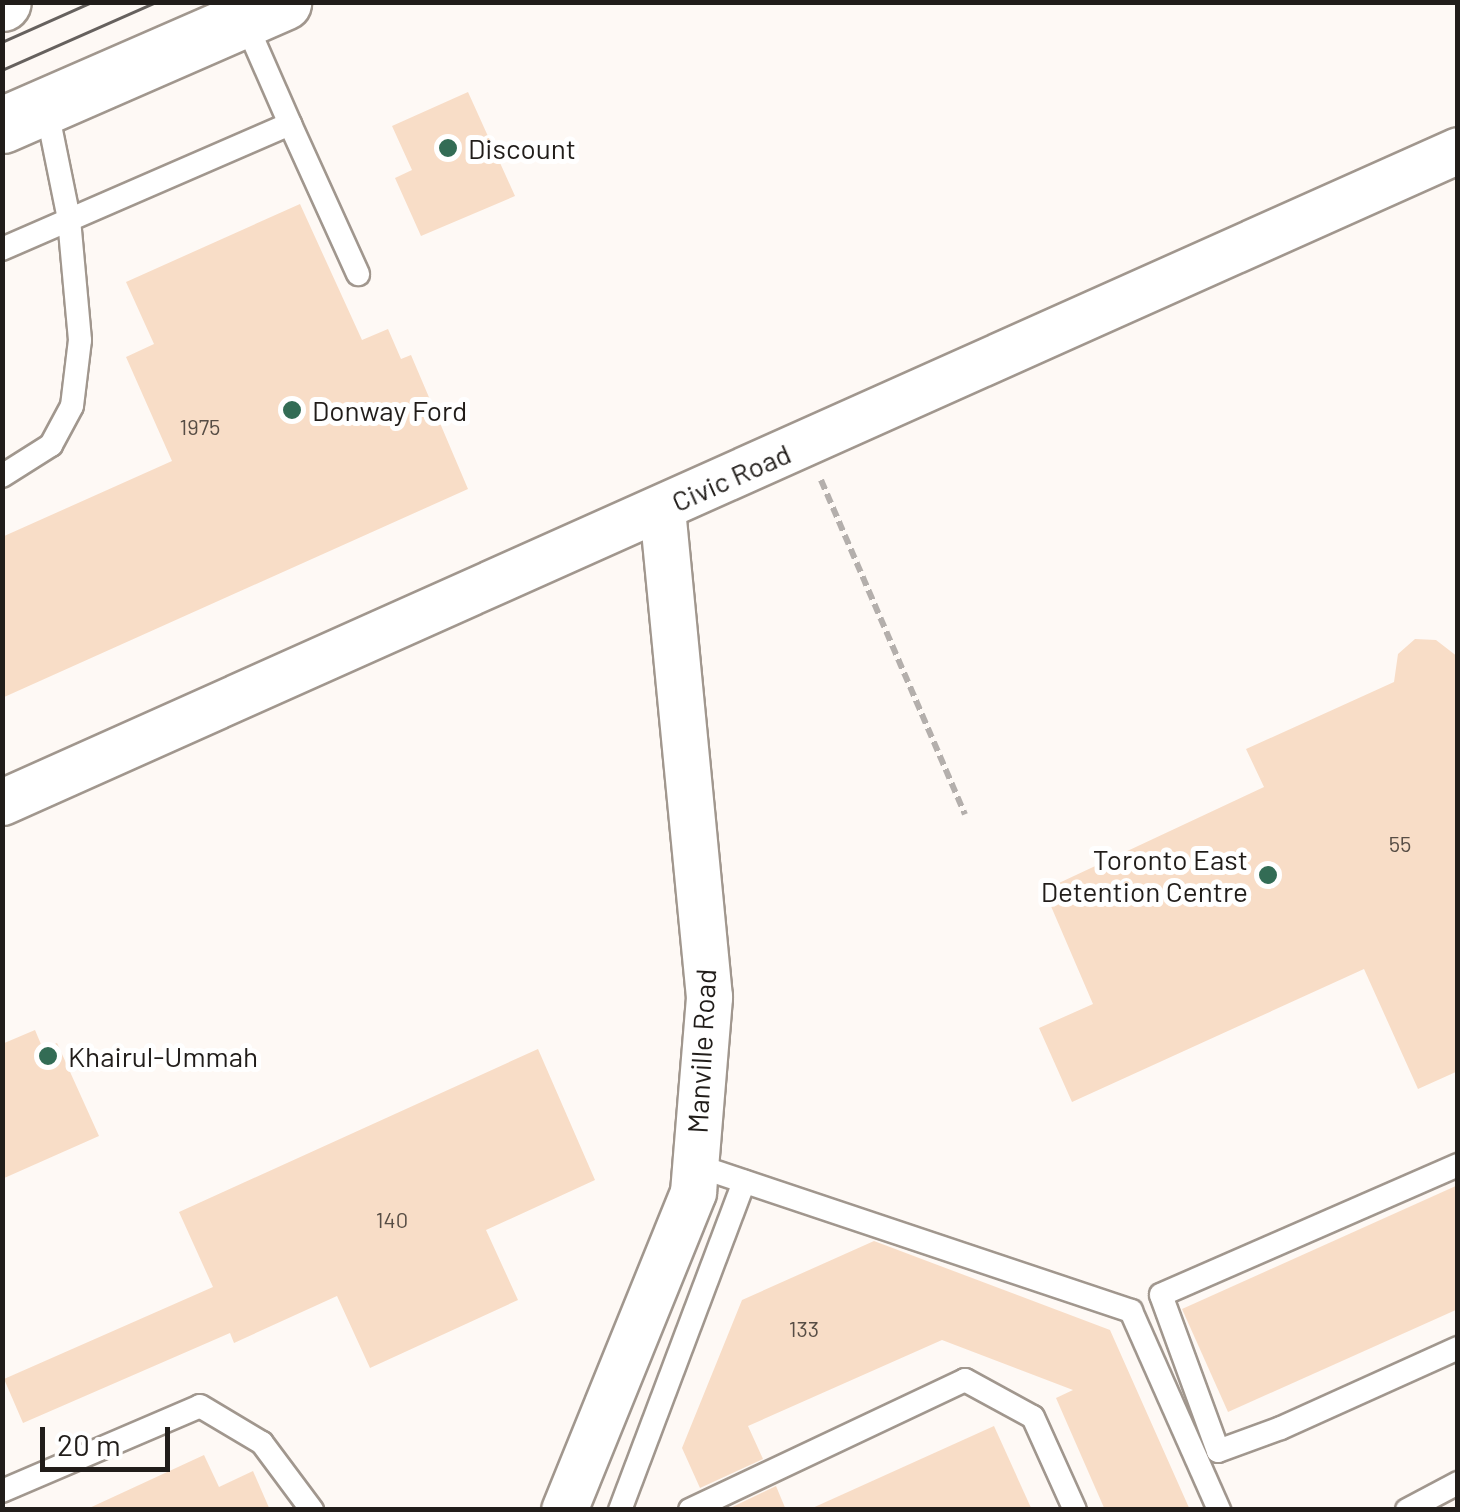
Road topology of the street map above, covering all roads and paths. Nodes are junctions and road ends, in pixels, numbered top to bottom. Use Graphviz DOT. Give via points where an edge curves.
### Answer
graph roads {
  1 [pos="263,11"];
  2 [pos="24,115"];
  3 [pos="290,124"];
  4 [pos="1458,150"];
  5 [pos="69,219"];
  6 [pos="2,249"];
  7 [pos="358,274"];
  8 [pos="804,444"];
  9 [pos="2,476"];
  10 [pos="662,508"];
  11 [pos="2,802"];
  12 [pos="965,814"];
  13 [pos="695,1165"];
  14 [pos="1458,1165"];
  15 [pos="744,1182"];
  16 [pos="1458,1348"];
  17 [pos="1458,1483"];
  18 [pos="2,1491"];
  19 [pos="312,1510"];
  20 [pos="564,1510"];
  21 [pos="620,1510"];
  22 [pos="690,1510"];
  23 [pos="1075,1510"];
  24 [pos="1219,1510"];
  25 [pos="1407,1510"];
  1 -- 2 [label="main road"];
  1 -- 3 [label="lane"];
  2 -- 5 [label="lane"];
  3 -- 5 [label="lane"];
  3 -- 7 [label="lane"];
  4 -- 8 [label="street, Civic Road"];
  5 -- 6 [label="lane"];
  5 -- 9 [label="lane" via="80,340 72,406 52,445"];
  8 -- 10 [label="street, Civic Road"];
  8 -- 12 [label="path"];
  10 -- 11 [label="street, Civic Road"];
  10 -- 13 [label="street, Manville Road" via="709,997"];
  13 -- 15 [label="lane"];
  13 -- 20 [label="street, Manville Road" via="693,1192"];
  14 -- 16 [label="lane" via="1161,1294 1218,1451"];
  15 -- 21 [label="lane"];
  15 -- 24 [label="lane" via="1131,1311"];
  17 -- 25 [label="lane"];
  18 -- 19 [label="lane" via="200,1406 262,1442"];
  22 -- 23 [label="lane" via="965,1380 1033,1416"];
}
